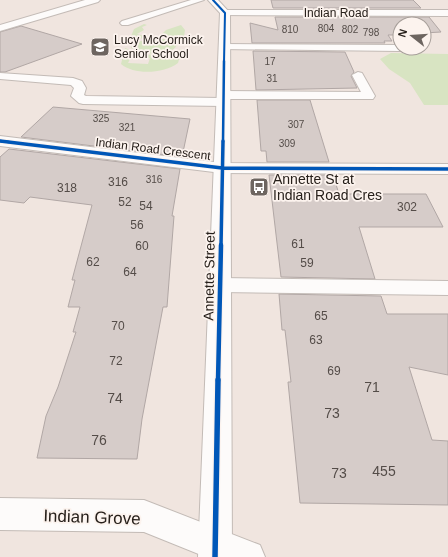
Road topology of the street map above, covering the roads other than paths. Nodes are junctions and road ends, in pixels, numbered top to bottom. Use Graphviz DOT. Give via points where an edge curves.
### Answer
graph roads {
  1 [pos="95,0"];
  2 [pos="200,0"];
  3 [pos="219,6"];
  4 [pos="448,13"];
  5 [pos="125,23"];
  6 [pos="0,28"];
  7 [pos="225,47"];
  8 [pos="392,48"];
  9 [pos="358,75"];
  10 [pos="0,76"];
  11 [pos="223,99"];
  12 [pos="0,141"];
  13 [pos="222,168"];
  14 [pos="448,169"];
  15 [pos="220,285"];
  16 [pos="448,288"];
  17 [pos="0,514"];
  18 [pos="215,550"];
  19 [pos="248,557"];
  1 -- 6 [label="street"];
  2 -- 5 [label="lane"];
  3 -- 4 [label="street, Indian Road"];
  3 -- 7 [label="street, Annette Street"];
  7 -- 8 [label="lane"];
  7 -- 11 [label="street, Annette Street"];
  9 -- 11 [label="lane" via="369,96"];
  10 -- 11 [label="lane" via="72,82 78,84 80,88 77,96 83,100"];
  11 -- 13 [label="street, Annette Street"];
  12 -- 13 [label="street, Indian Road Crescent" via="176,160"];
  13 -- 14 [label="street, Indian Road Crescent"];
  13 -- 15 [label="street, Annette Street"];
  15 -- 16 [label="lane"];
  15 -- 18 [label="street, Annette Street"];
  17 -- 18 [label="street, Indian Grove" via="144,516"];
  18 -- 19 [label="street, Indian Grove"];
}
